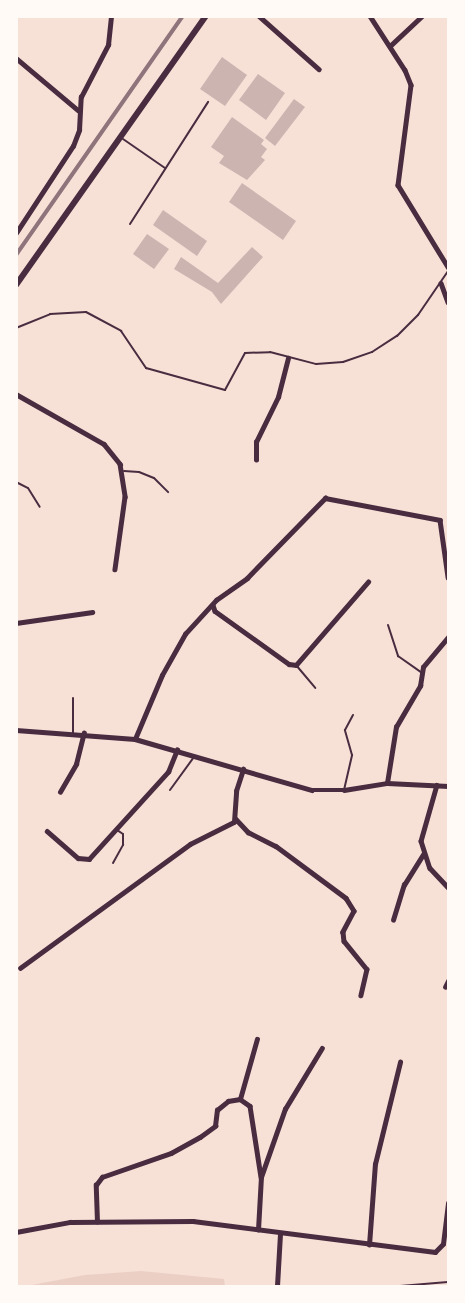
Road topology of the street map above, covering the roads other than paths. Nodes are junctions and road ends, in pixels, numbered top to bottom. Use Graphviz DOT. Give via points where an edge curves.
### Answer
graph roads {
  1 [pos="111,16"];
  2 [pos="206,16"];
  3 [pos="259,16"];
  4 [pos="370,16"];
  5 [pos="422,16"];
  6 [pos="390,46"];
  7 [pos="16,58"];
  8 [pos="320,69"];
  9 [pos="208,102"];
  10 [pos="78,110"];
  11 [pos="119,136"];
  12 [pos="165,168"];
  13 [pos="130,224"];
  14 [pos="16,233"];
  15 [pos="448,269"];
  16 [pos="441,283"];
  17 [pos="16,285"];
  18 [pos="448,302"];
  19 [pos="16,328"];
  20 [pos="288,358"];
  21 [pos="16,394"];
  22 [pos="256,460"];
  23 [pos="124,471"];
  24 [pos="16,482"];
  25 [pos="168,492"];
  26 [pos="40,507"];
  27 [pos="115,569"];
  28 [pos="448,577"];
  29 [pos="368,582"];
  30 [pos="213,605"];
  31 [pos="92,612"];
  32 [pos="16,624"];
  33 [pos="388,625"];
  34 [pos="448,637"];
  35 [pos="296,665"];
  36 [pos="421,672"];
  37 [pos="315,688"];
  38 [pos="73,699"];
  39 [pos="353,715"];
  40 [pos="16,730"];
  41 [pos="73,733"];
  42 [pos="84,733"];
  43 [pos="135,739"];
  44 [pos="177,750"];
  45 [pos="195,756"];
  46 [pos="243,769"];
  47 [pos="387,783"];
  48 [pos="437,786"];
  49 [pos="448,786"];
  50 [pos="170,790"];
  51 [pos="344,790"];
  52 [pos="60,792"];
  53 [pos="236,819"];
  54 [pos="115,828"];
  55 [pos="47,831"];
  56 [pos="423,855"];
  57 [pos="113,863"];
  58 [pos="448,887"];
  59 [pos="393,920"];
  60 [pos="20,968"];
  61 [pos="448,981"];
  62 [pos="445,987"];
  63 [pos="361,995"];
  64 [pos="257,1039"];
  65 [pos="322,1048"];
  66 [pos="400,1062"];
  67 [pos="240,1100"];
  68 [pos="261,1177"];
  69 [pos="448,1203"];
  70 [pos="97,1222"];
  71 [pos="258,1230"];
  72 [pos="17,1231"];
  73 [pos="280,1234"];
  74 [pos="369,1245"];
  75 [pos="448,1282"];
  76 [pos="277,1287"];
  77 [pos="400,1287"];
  1 -- 10 [label="street" via="111,35"];
  2 -- 11 [label="street"];
  3 -- 8 [label="street"];
  4 -- 6 [label="street"];
  5 -- 6 [label="street"];
  6 -- 15 [label="street" via="411,86 398,185"];
  7 -- 10 [label="street"];
  9 -- 12 [label="lane"];
  10 -- 14 [label="street" via="79,130 73,146"];
  11 -- 12 [label="lane"];
  11 -- 17 [label="street"];
  12 -- 13 [label="lane"];
  15 -- 16 [label="lane"];
  16 -- 18 [label="street"];
  16 -- 20 [label="lane" via="397,336 372,352 343,362 316,364"];
  19 -- 20 [label="lane" via="50,314 86,312 121,331 146,368 225,390 245,353 270,352"];
  20 -- 22 [label="street" via="278,397 256,442"];
  21 -- 23 [label="street" via="104,444"];
  23 -- 25 [label="lane" via="154,478"];
  23 -- 27 [label="street" via="125,497"];
  24 -- 26 [label="lane" via="28,488"];
  28 -- 30 [label="street" via="440,520 325,498 247,578"];
  29 -- 35 [label="street"];
  30 -- 35 [label="street" via="215,611 288,664"];
  30 -- 43 [label="street" via="175,650"];
  31 -- 32 [label="street"];
  33 -- 36 [label="lane" via="398,656"];
  34 -- 36 [label="street"];
  35 -- 37 [label="lane"];
  36 -- 47 [label="street" via="420,687 394,733"];
  38 -- 41 [label="lane"];
  39 -- 51 [label="lane" via="345,730 352,755"];
  40 -- 41 [label="street"];
  41 -- 42 [label="street"];
  42 -- 43 [label="street"];
  42 -- 52 [label="street" via="76,764"];
  43 -- 44 [label="street"];
  44 -- 45 [label="street"];
  44 -- 54 [label="street" via="168,772"];
  45 -- 46 [label="street"];
  45 -- 50 [label="lane"];
  46 -- 51 [label="street" via="288,786"];
  46 -- 53 [label="street" via="235,800"];
  47 -- 48 [label="street"];
  47 -- 51 [label="street"];
  48 -- 49 [label="street"];
  48 -- 56 [label="street" via="421,841"];
  53 -- 60 [label="street" via="190,844"];
  53 -- 63 [label="street" via="248,832 276,846 346,898 354,911 343,932 344,941 367,969"];
  54 -- 55 [label="street" via="105,845 89,859 78,858"];
  54 -- 57 [label="lane" via="123,834 123,845"];
  56 -- 58 [label="street"];
  56 -- 59 [label="street" via="404,885"];
  61 -- 62 [label="street"];
  64 -- 67 [label="street"];
  65 -- 68 [label="street" via="285,1108"];
  66 -- 74 [label="street" via="375,1164"];
  67 -- 68 [label="street" via="250,1106"];
  67 -- 70 [label="street" via="220,1105 215,1126 200,1137 171,1153 102,1177 96,1185"];
  68 -- 71 [label="street"];
  69 -- 74 [label="street" via="440,1250"];
  70 -- 71 [label="street" via="193,1221"];
  70 -- 72 [label="street"];
  71 -- 73 [label="street"];
  73 -- 74 [label="street"];
  73 -- 76 [label="street"];
  75 -- 77 [label="lane"];
}
